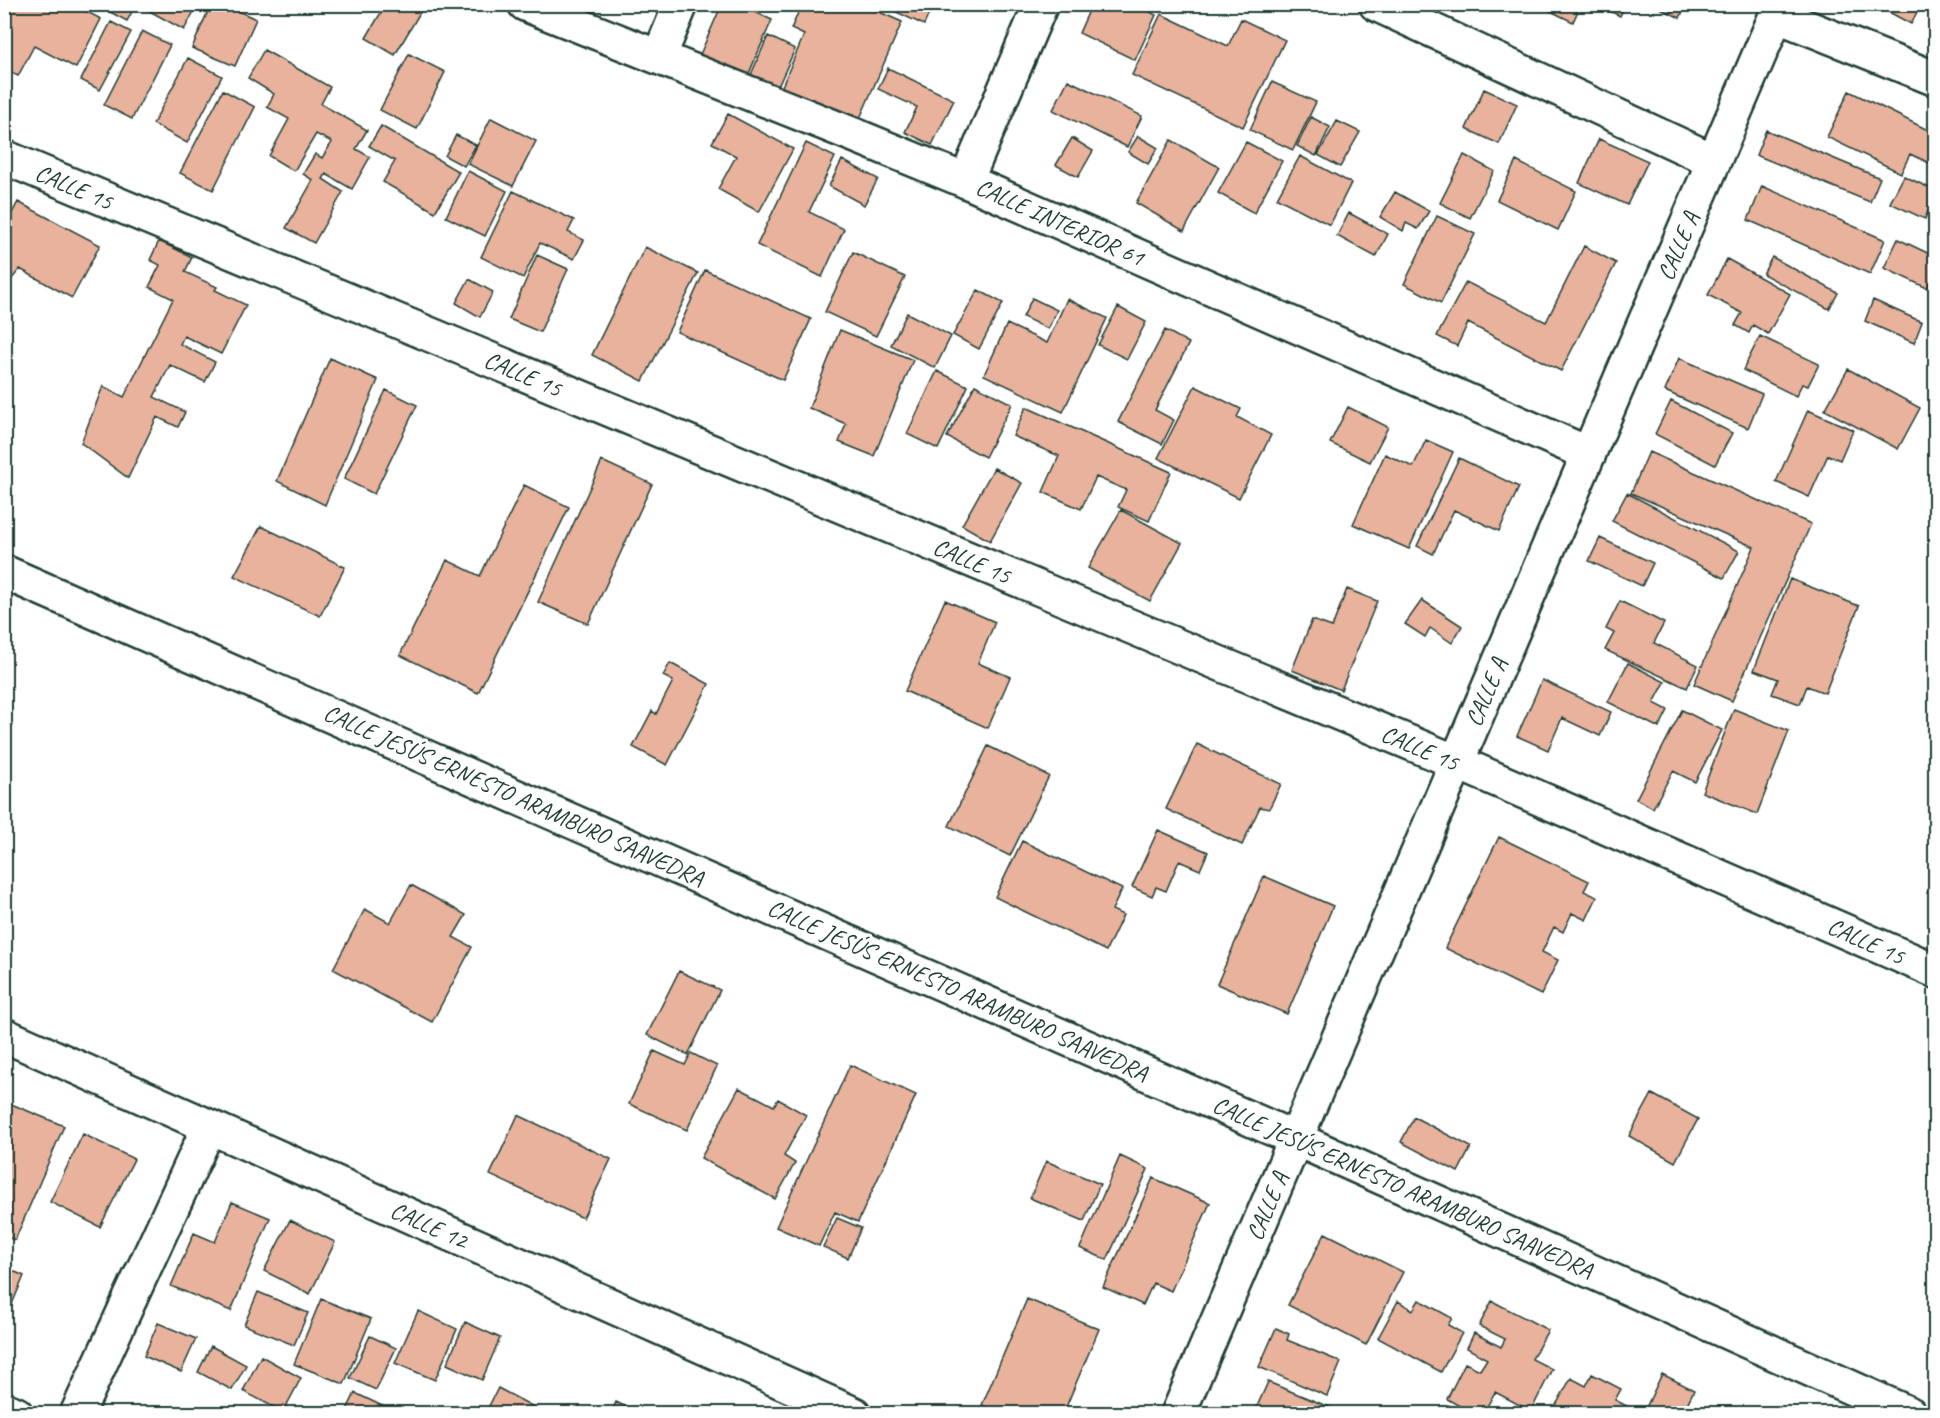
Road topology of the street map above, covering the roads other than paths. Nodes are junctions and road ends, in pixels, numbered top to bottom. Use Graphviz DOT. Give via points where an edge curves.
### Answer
graph roads {
  1 [pos="525,4"];
  2 [pos="681,4"];
  3 [pos="1041,4"];
  4 [pos="1376,4"];
  5 [pos="1778,10"];
  6 [pos="659,57"];
  7 [pos="1935,79"];
  8 [pos="4,157"];
  9 [pos="1714,161"];
  10 [pos="966,181"];
  11 [pos="1589,454"];
  12 [pos="4,572"];
  13 [pos="1456,762"];
  14 [pos="1935,971"];
  15 [pos="4,1035"];
  16 [pos="209,1127"];
  17 [pos="1296,1138"];
  18 [pos="4,1409"];
  19 [pos="16,1413"];
  20 [pos="77,1413"];
  21 [pos="854,1413"];
  22 [pos="1178,1413"];
  23 [pos="1910,1413"];
  1 -- 6 [label="street, CALLE INTERIOR 61"];
  2 -- 6 [label="street"];
  3 -- 10 [label="street"];
  4 -- 9 [label="street"];
  5 -- 7 [label="street"];
  5 -- 9 [label="street, CALLE A"];
  6 -- 10 [label="street, CALLE INTERIOR 61"];
  8 -- 13 [label="street, CALLE 15"];
  9 -- 11 [label="street, CALLE A"];
  10 -- 11 [label="street, CALLE INTERIOR 61"];
  11 -- 13 [label="street, CALLE A"];
  12 -- 17 [label="street, CALLE JESÚS ERNESTO ARAMBURO SAAVEDRA"];
  13 -- 14 [label="street, CALLE 15"];
  13 -- 17 [label="street, CALLE A"];
  15 -- 16 [label="street, CALLE 12"];
  16 -- 20 [label="street"];
  16 -- 21 [label="street, CALLE 12"];
  17 -- 22 [label="street, CALLE A"];
  17 -- 23 [label="street, CALLE JESÚS ERNESTO ARAMBURO SAAVEDRA"];
  18 -- 19 [label="street"];
}
